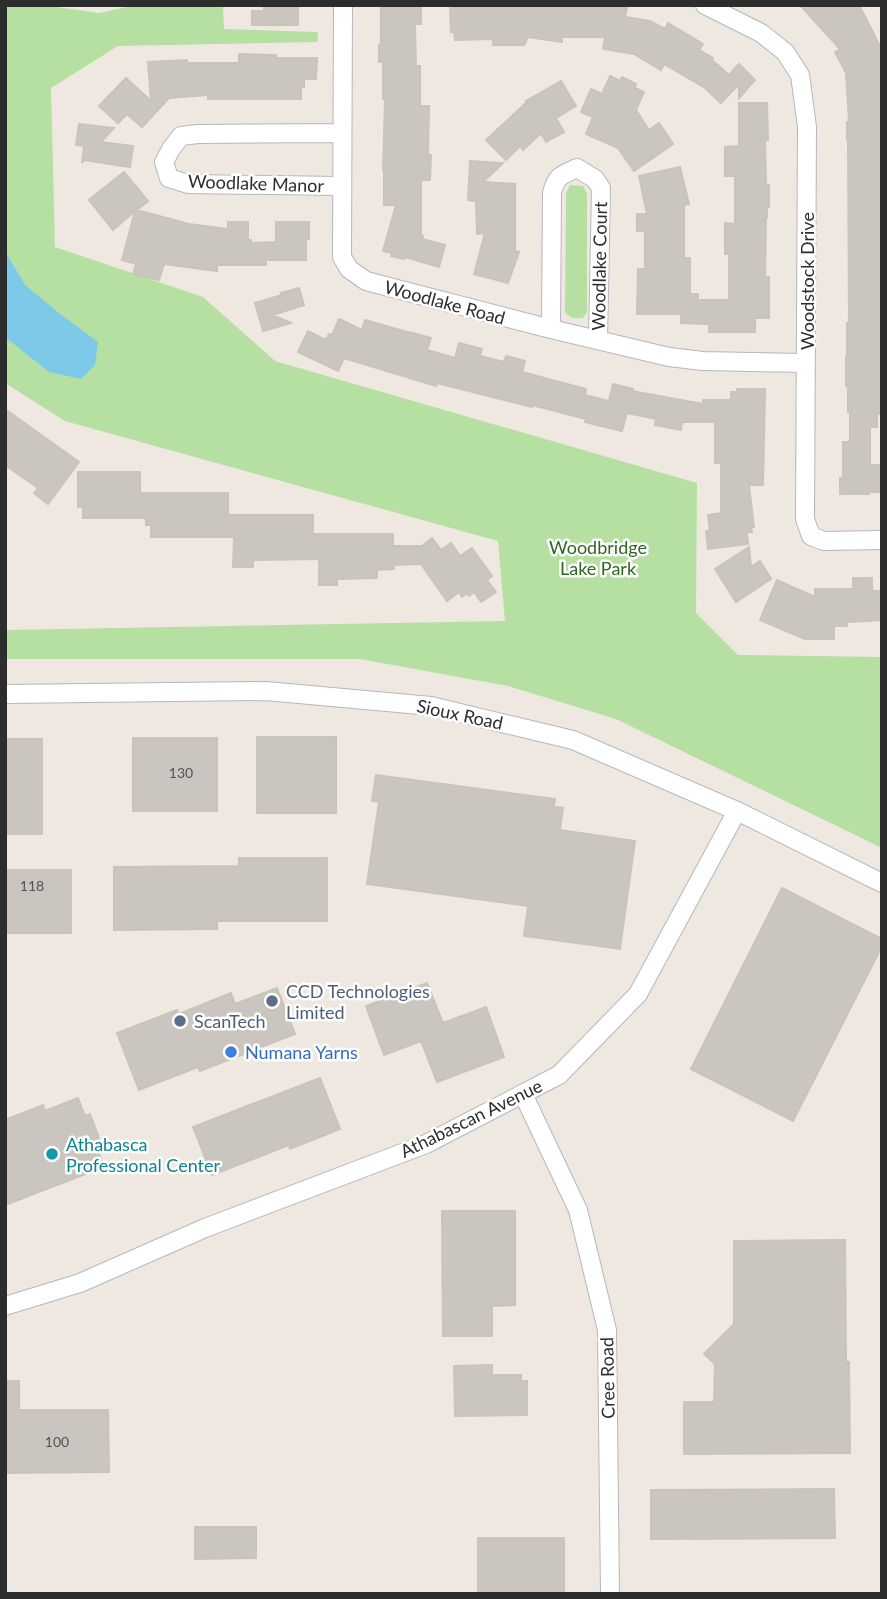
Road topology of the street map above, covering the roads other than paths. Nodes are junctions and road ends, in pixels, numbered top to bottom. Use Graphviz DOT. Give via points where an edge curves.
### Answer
graph roads {
  1 [pos="343,5"];
  2 [pos="705,5"];
  3 [pos="341,133"];
  4 [pos="341,186"];
  5 [pos="551,329"];
  6 [pos="598,340"];
  7 [pos="806,363"];
  8 [pos="882,540"];
  9 [pos="5,694"];
  10 [pos="737,811"];
  11 [pos="882,883"];
  12 [pos="523,1094"];
  13 [pos="5,1306"];
  14 [pos="610,1594"];
  1 -- 3 [label="street, Woodlake Road"];
  2 -- 7 [label="street, Woodstock Drive" via="761,33 785,52 800,75 807,127"];
  3 -- 4 [label="street, Woodlake Road"];
  3 -- 4 [label="street, Woodlake Manor" via="181,136 164,162 169,178 188,184"];
  4 -- 5 [label="street, Woodlake Road" via="342,257 349,269 366,281"];
  5 -- 6 [label="street, Woodlake Road"];
  5 -- 6 [label="street, Woodlake Court" via="552,193 555,180 577,168 601,188"];
  6 -- 7 [label="street, Woodlake Road" via="691,360"];
  7 -- 8 [label="street, Woodstock Drive" via="805,519 811,536 824,541"];
  9 -- 10 [label="street, Sioux Road" via="266,691 431,706 573,740"];
  10 -- 11 [label="street, Sioux Road"];
  10 -- 12 [label="street, Athabascan Avenue" via="638,994 559,1076"];
  12 -- 13 [label="street, Athabascan Avenue" via="426,1144 205,1228 80,1283"];
  12 -- 14 [label="street, Cree Road" via="578,1210 607,1330"];
}
